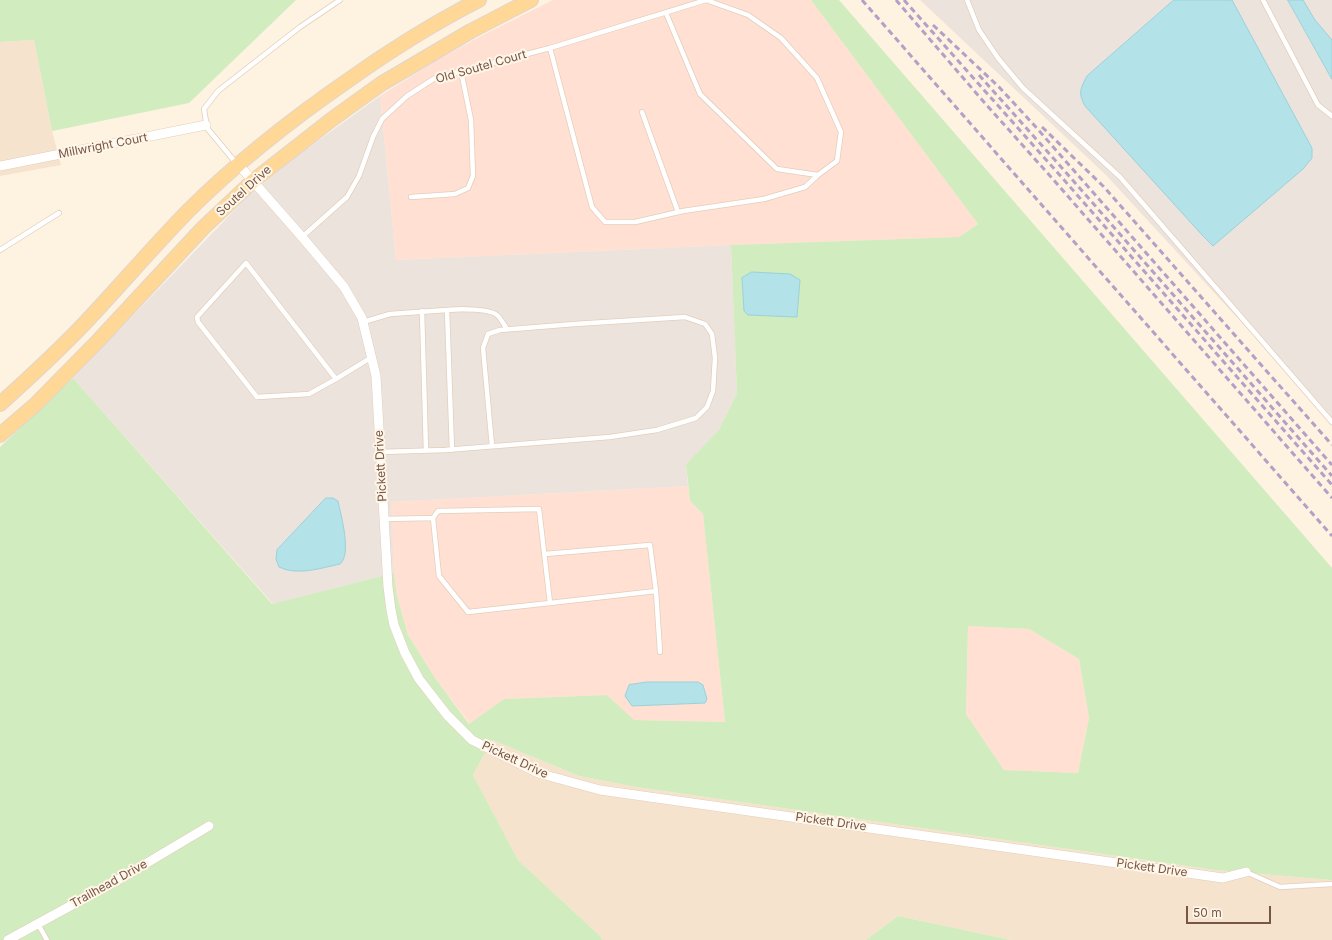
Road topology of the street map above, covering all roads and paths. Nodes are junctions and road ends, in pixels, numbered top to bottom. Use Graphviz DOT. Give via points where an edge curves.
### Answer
graph roads {
  1 [pos="340,0"];
  2 [pos="479,0"];
  3 [pos="531,0"];
  4 [pos="967,0"];
  5 [pos="1263,0"];
  6 [pos="666,13"];
  7 [pos="550,48"];
  8 [pos="461,72"];
  9 [pos="642,112"];
  10 [pos="1332,116"];
  11 [pos="206,125"];
  12 [pos="238,164"];
  13 [pos="0,166"];
  14 [pos="818,175"];
  15 [pos="253,181"];
  16 [pos="411,197"];
  17 [pos="678,212"];
  18 [pos="59,213"];
  19 [pos="302,237"];
  20 [pos="0,250"];
  21 [pos="447,310"];
  22 [pos="422,311"];
  23 [pos="363,322"];
  24 [pos="507,329"];
  25 [pos="372,357"];
  26 [pos="336,379"];
  27 [pos="0,404"];
  28 [pos="1332,422"];
  29 [pos="0,435"];
  30 [pos="492,446"];
  31 [pos="452,450"];
  32 [pos="426,451"];
  33 [pos="380,452"];
  34 [pos="433,518"];
  35 [pos="384,519"];
  36 [pos="545,554"];
  37 [pos="656,591"];
  38 [pos="550,603"];
  39 [pos="660,652"];
  40 [pos="209,826"];
  41 [pos="1246,872"];
  42 [pos="1332,884"];
  43 [pos="38,924"];
  44 [pos="8,940"];
  45 [pos="47,940"];
  1 -- 11 [label="lane" via="300,27 218,91 204,109"];
  2 -- 12 [label="main road, Soutel Drive" via="424,30 370,65 319,100"];
  3 -- 15 [label="main road, Soutel Drive" via="464,34 381,84"];
  4 -- 28 [label="lane" via="979,30 998,58 1024,88 1120,177"];
  5 -- 10 [label="lane" via="1318,105"];
  6 -- 7 [label="lane, Old Soutel Court"];
  6 -- 14 [label="lane" via="700,94 777,169"];
  6 -- 14 [label="lane, Old Soutel Court" via="706,0 748,15 781,38 817,78 841,132 837,161"];
  7 -- 8 [label="lane, Old Soutel Court"];
  7 -- 17 [label="lane, Old Soutel Court" via="592,207 604,222 635,222"];
  8 -- 16 [label="lane" via="471,120 473,176 468,188 456,194"];
  8 -- 19 [label="lane, Old Soutel Court" via="435,78 407,96 382,119 359,176 347,197"];
  9 -- 17 [label="lane"];
  11 -- 12 [label="lane"];
  11 -- 13 [label="street, Millwright Court"];
  12 -- 15 [label="street, Pickett Drive"];
  12 -- 27 [label="main road, Soutel Drive" via="184,216 82,326"];
  14 -- 17 [label="lane, Old Soutel Court" via="805,187 771,197"];
  15 -- 19 [label="street, Pickett Drive"];
  15 -- 29 [label="main road, Soutel Drive" via="203,228 35,405"];
  18 -- 20 [label="lane"];
  19 -- 23 [label="street, Pickett Drive" via="344,287"];
  21 -- 22 [label="lane"];
  21 -- 24 [label="lane" via="489,312 497,315"];
  21 -- 31 [label="lane"];
  22 -- 23 [label="lane" via="390,314"];
  22 -- 32 [label="lane"];
  23 -- 25 [label="street, Pickett Drive"];
  24 -- 30 [label="lane" via="488,334 483,348"];
  24 -- 30 [label="lane" via="685,318 705,324 712,334 715,358 713,391 708,407 696,418 657,430 610,437"];
  25 -- 26 [label="lane"];
  25 -- 33 [label="street, Pickett Drive" via="376,376"];
  26 -- 26 [label="lane" via="309,394 257,397 198,322 197,317 246,263"];
  30 -- 31 [label="lane"];
  31 -- 32 [label="lane"];
  32 -- 33 [label="lane"];
  33 -- 35 [label="street, Pickett Drive"];
  34 -- 35 [label="lane"];
  34 -- 36 [label="lane" via="438,511 539,509"];
  34 -- 38 [label="lane" via="439,576 468,612"];
  35 -- 41 [label="street, Pickett Drive" via="388,587 394,625 419,679 447,715 472,740 538,773 600,790 1222,878"];
  36 -- 37 [label="lane" via="650,545"];
  36 -- 38 [label="lane"];
  37 -- 38 [label="lane"];
  37 -- 39 [label="lane"];
  40 -- 43 [label="street, Trailhead Drive"];
  41 -- 42 [label="lane" via="1280,887"];
  43 -- 44 [label="street, Trailhead Drive"];
  43 -- 45 [label="lane"];
}
